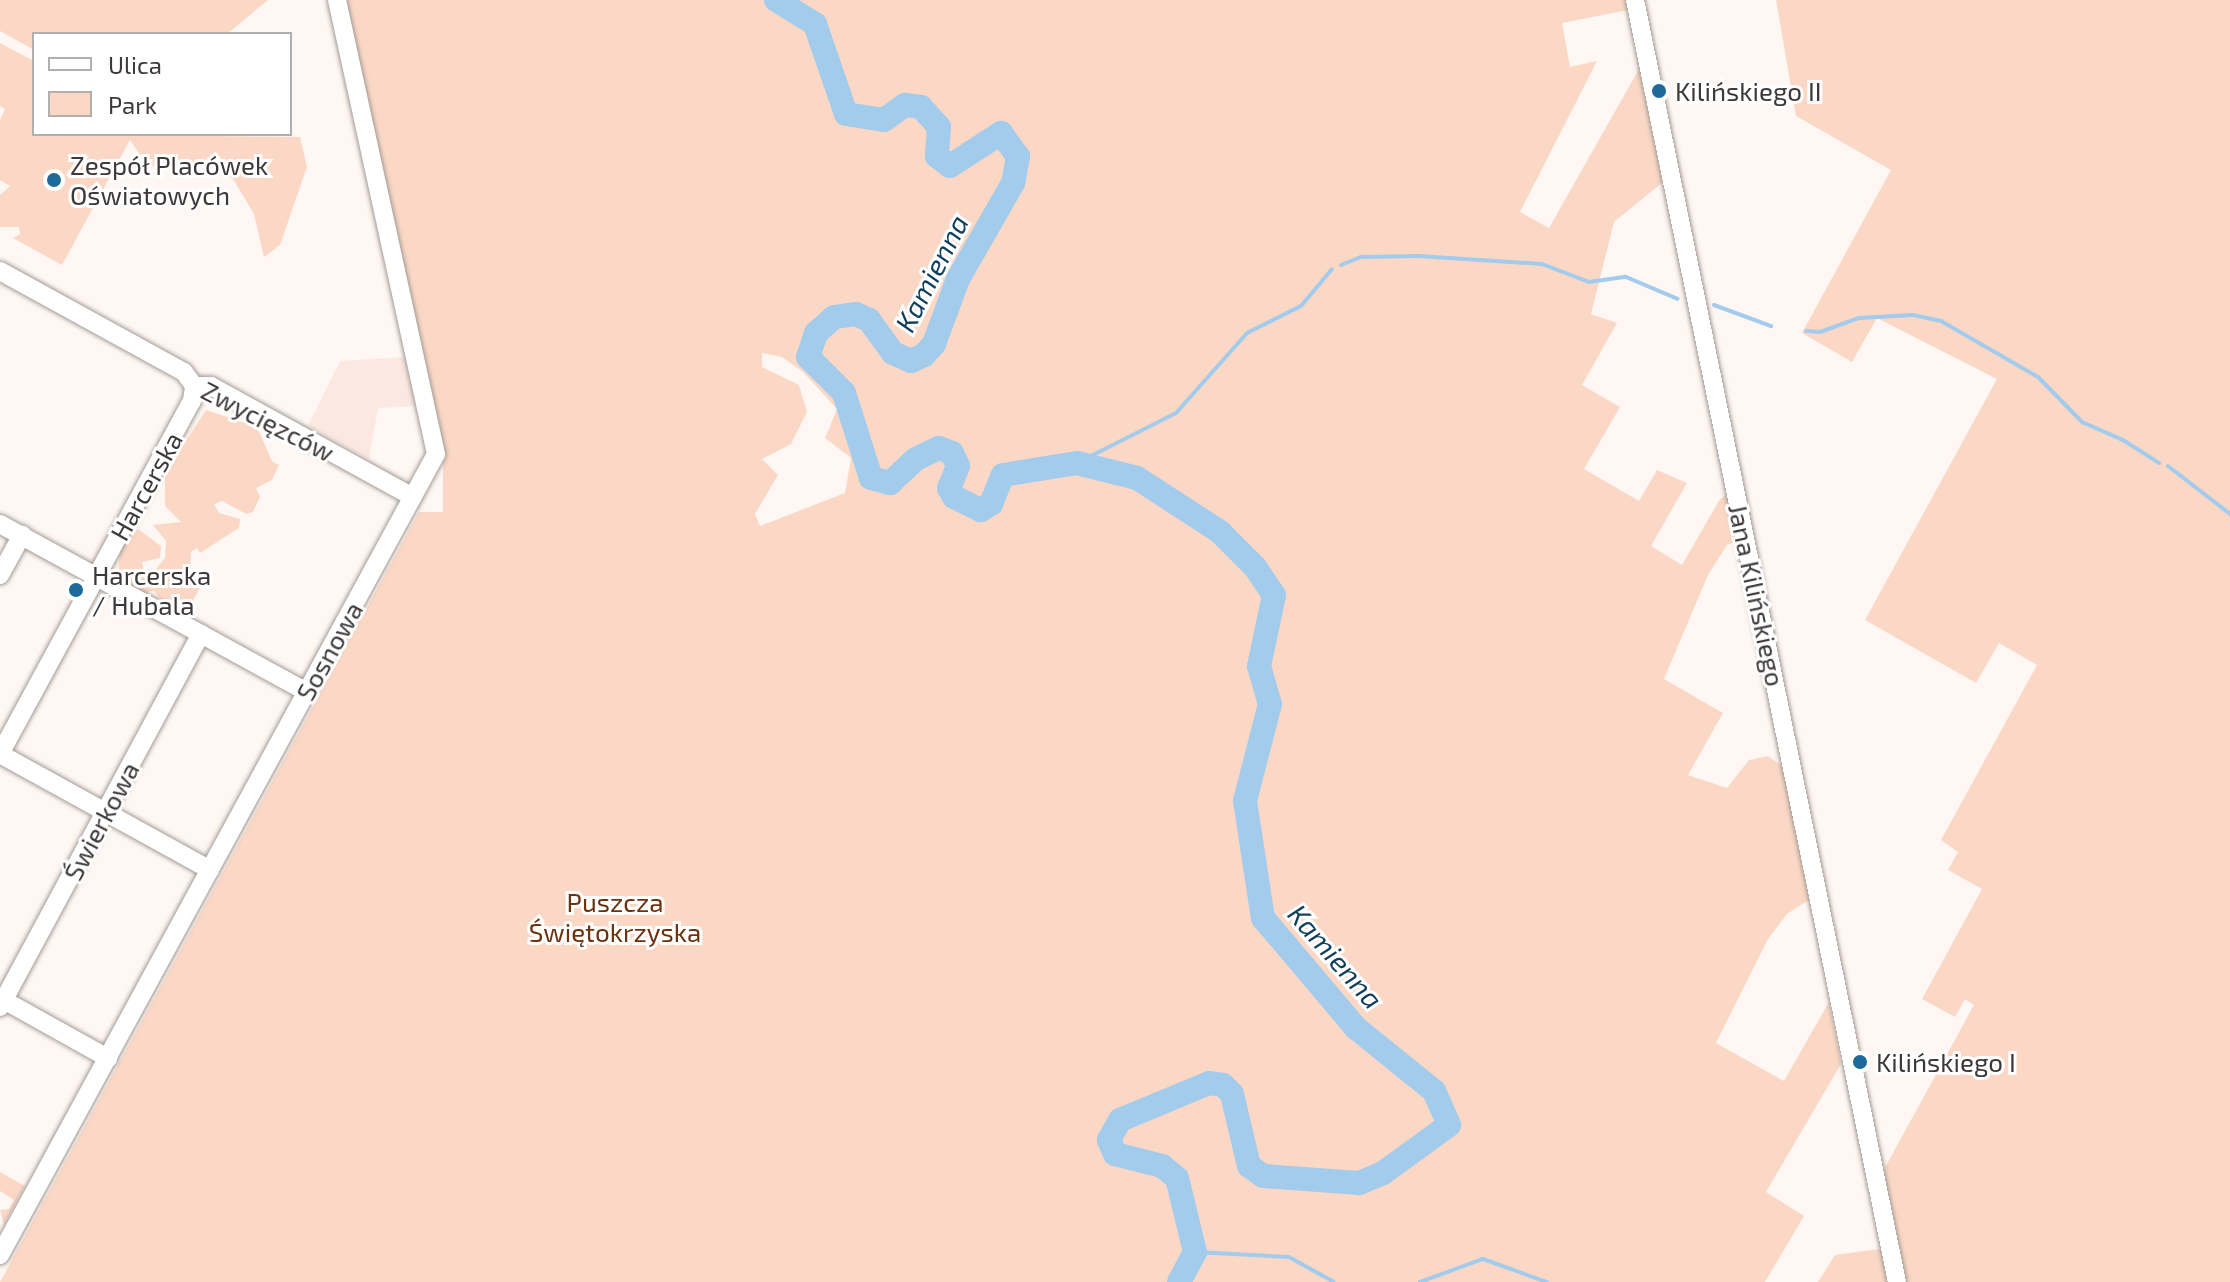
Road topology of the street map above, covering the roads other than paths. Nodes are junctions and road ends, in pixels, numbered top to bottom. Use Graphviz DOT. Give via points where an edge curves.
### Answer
graph roads {
  1 [pos="337,0"];
  2 [pos="1635,0"];
  3 [pos="0,271"];
  4 [pos="194,386"];
  5 [pos="413,497"];
  6 [pos="0,524"];
  7 [pos="22,535"];
  8 [pos="0,575"];
  9 [pos="96,576"];
  10 [pos="201,634"];
  11 [pos="307,692"];
  12 [pos="0,754"];
  13 [pos="105,813"];
  14 [pos="210,870"];
  15 [pos="1,1002"];
  16 [pos="108,1058"];
  17 [pos="2,1245"];
  18 [pos="1897,1282"];
  1 -- 5 [label="street, Sosnowa" via="436,454"];
  2 -- 18 [label="street, Jana Kilińskiego"];
  3 -- 4 [label="street, Zwycięzców" via="184,372"];
  4 -- 5 [label="street, Zwycięzców" via="211,386"];
  4 -- 9 [label="street, Harcerska" via="189,407"];
  5 -- 11 [label="street, Sosnowa"];
  6 -- 7 [label="street"];
  7 -- 8 [label="street"];
  7 -- 9 [label="street"];
  9 -- 10 [label="street"];
  9 -- 12 [label="street, Harcerska"];
  10 -- 11 [label="street"];
  10 -- 13 [label="street, Świerkowa"];
  11 -- 14 [label="street, Sosnowa"];
  12 -- 13 [label="street"];
  13 -- 14 [label="street"];
  13 -- 15 [label="street, Świerkowa"];
  14 -- 16 [label="street, Sosnowa"];
  15 -- 16 [label="street"];
  16 -- 17 [label="street, Sosnowa"];
}
